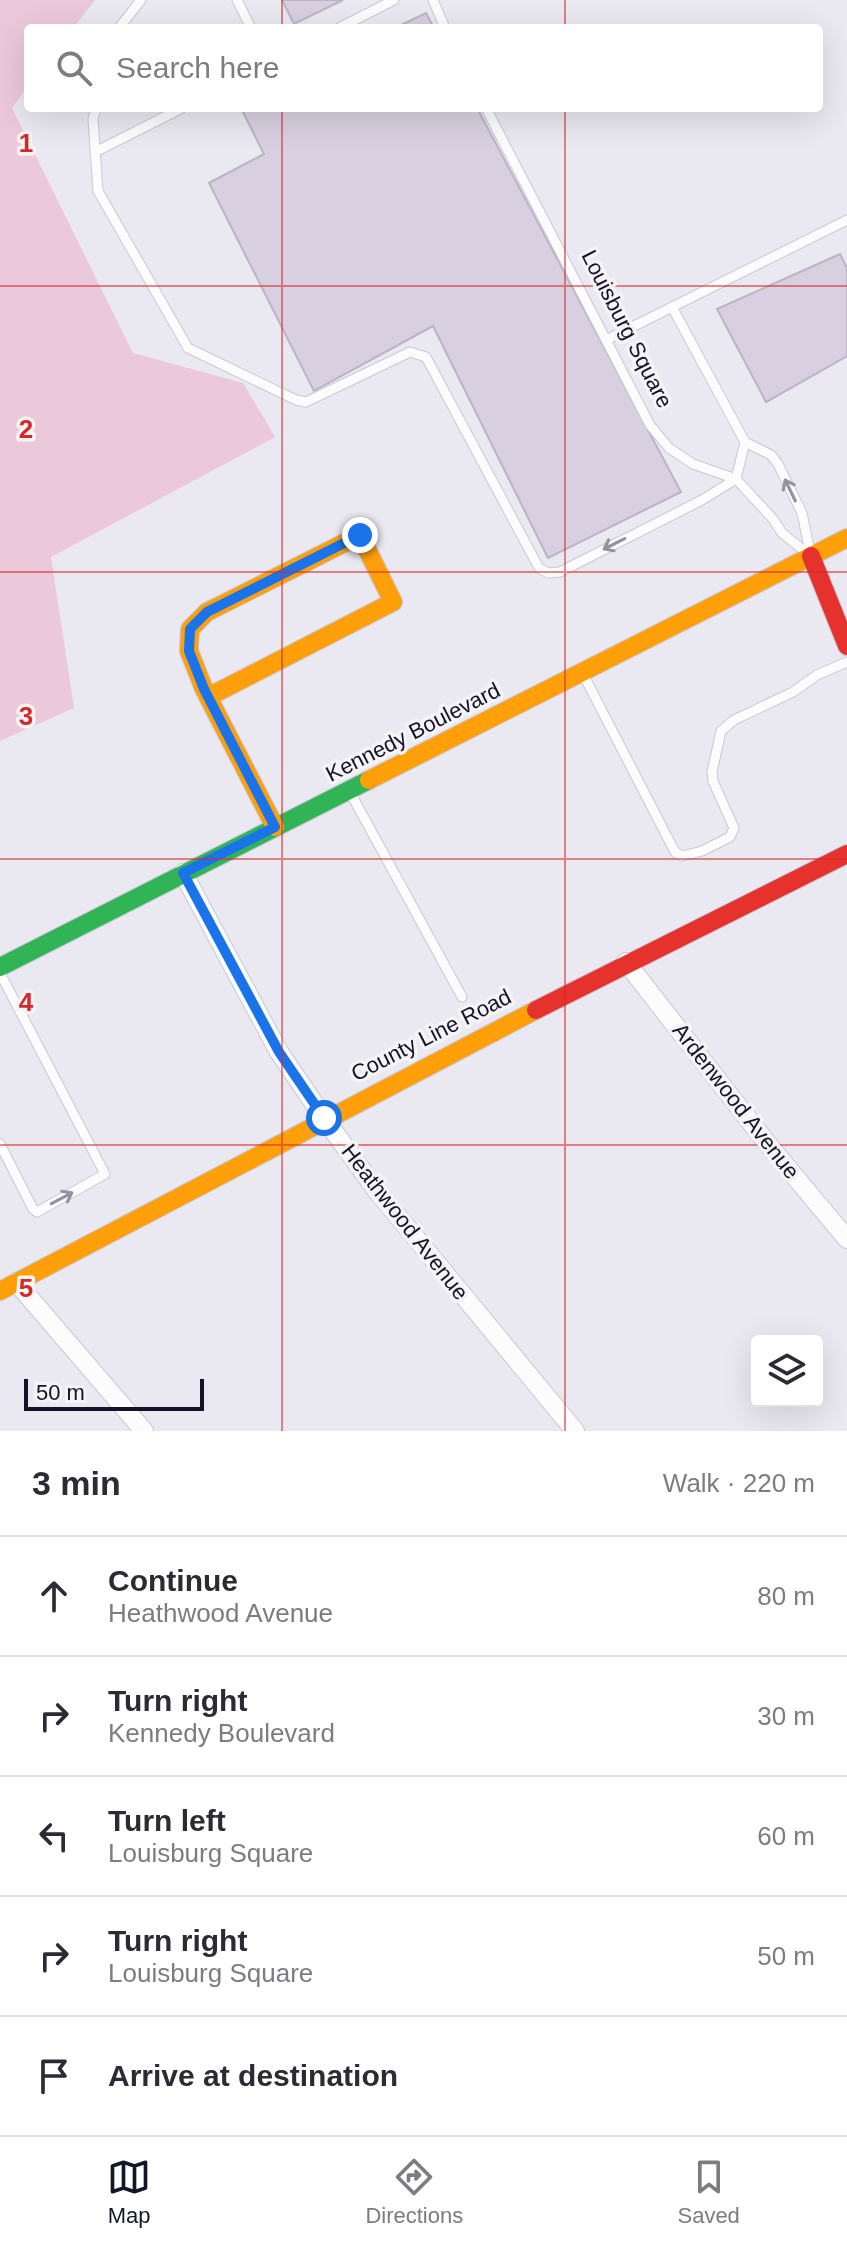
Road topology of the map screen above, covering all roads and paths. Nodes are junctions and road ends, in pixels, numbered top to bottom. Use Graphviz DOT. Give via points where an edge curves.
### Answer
graph roads {
  1 [pos="141,0"];
  2 [pos="237,0"];
  3 [pos="394,0"];
  4 [pos="433,0"];
  5 [pos="122,24"];
  6 [pos="249,24"];
  7 [pos="347,24"];
  8 [pos="443,24"];
  9 [pos="95,112"];
  10 [pos="174,112"];
  11 [pos="488,112"];
  12 [pos="95,152"];
  13 [pos="847,220"];
  14 [pos="672,307"];
  15 [pos="608,339"];
  16 [pos="745,442"];
  17 [pos="736,479"];
  18 [pos="847,538"];
  19 [pos="811,556"];
  20 [pos="847,646"];
  21 [pos="847,662"];
  22 [pos="582,673"];
  23 [pos="208,697"];
  24 [pos="350,791"];
  25 [pos="275,827"];
  26 [pos="847,854"];
  27 [pos="183,873"];
  28 [pos="626,962"];
  29 [pos="0,970"];
  30 [pos="462,997"];
  31 [pos="324,1118"];
  32 [pos="0,1144"];
  33 [pos="847,1239"];
  34 [pos="8,1286"];
  35 [pos="144,1431"];
  36 [pos="575,1431"];
  1 -- 5 [label="lane"];
  2 -- 6 [label="lane"];
  3 -- 7 [label="lane"];
  4 -- 8 [label="lane"];
  9 -- 12 [label="lane"];
  10 -- 12 [label="lane"];
  11 -- 15 [label="lane, Louisburg Square"];
  17 -- 12 [label="lane, one-way" via="560,572 548,573 539,568 426,357 410,352 306,402 188,348 98,191"];
  13 -- 14 [label="lane"];
  14 -- 15 [label="lane"];
  14 -- 16 [label="lane"];
  15 -- 17 [label="lane, Louisburg Square" via="650,425 669,448 693,464"];
  16 -- 17 [label="lane"];
  19 -- 16 [label="lane, one-way" via="802,513 778,464"];
  17 -- 19 [label="lane, Louisburg Square" via="782,533"];
  18 -- 19 [label="street, Kennedy Boulevard"];
  19 -- 20 [label="street"];
  19 -- 22 [label="street, Kennedy Boulevard"];
  21 -- 22 [label="lane" via="721,731 713,781 734,828 730,837 682,856 675,852"];
  22 -- 24 [label="street, Kennedy Boulevard"];
  23 -- 23 [label="street" via="189,651 190,629 207,612 360,535 393,602"];
  23 -- 25 [label="street"];
  24 -- 25 [label="street, Kennedy Boulevard"];
  24 -- 30 [label="lane"];
  25 -- 27 [label="street, Kennedy Boulevard"];
  26 -- 28 [label="street, County Line Road"];
  27 -- 29 [label="street, Kennedy Boulevard"];
  27 -- 31 [label="street, Heathwood Avenue" via="279,1052"];
  28 -- 31 [label="street, County Line Road"];
  28 -- 33 [label="street, Ardenwood Avenue"];
  32 -- 29 [label="lane, one-way" via="37,1212 105,1174"];
  31 -- 34 [label="street, County Line Road"];
  31 -- 36 [label="street, Heathwood Avenue" via="377,1191"];
  34 -- 35 [label="street"];
}
